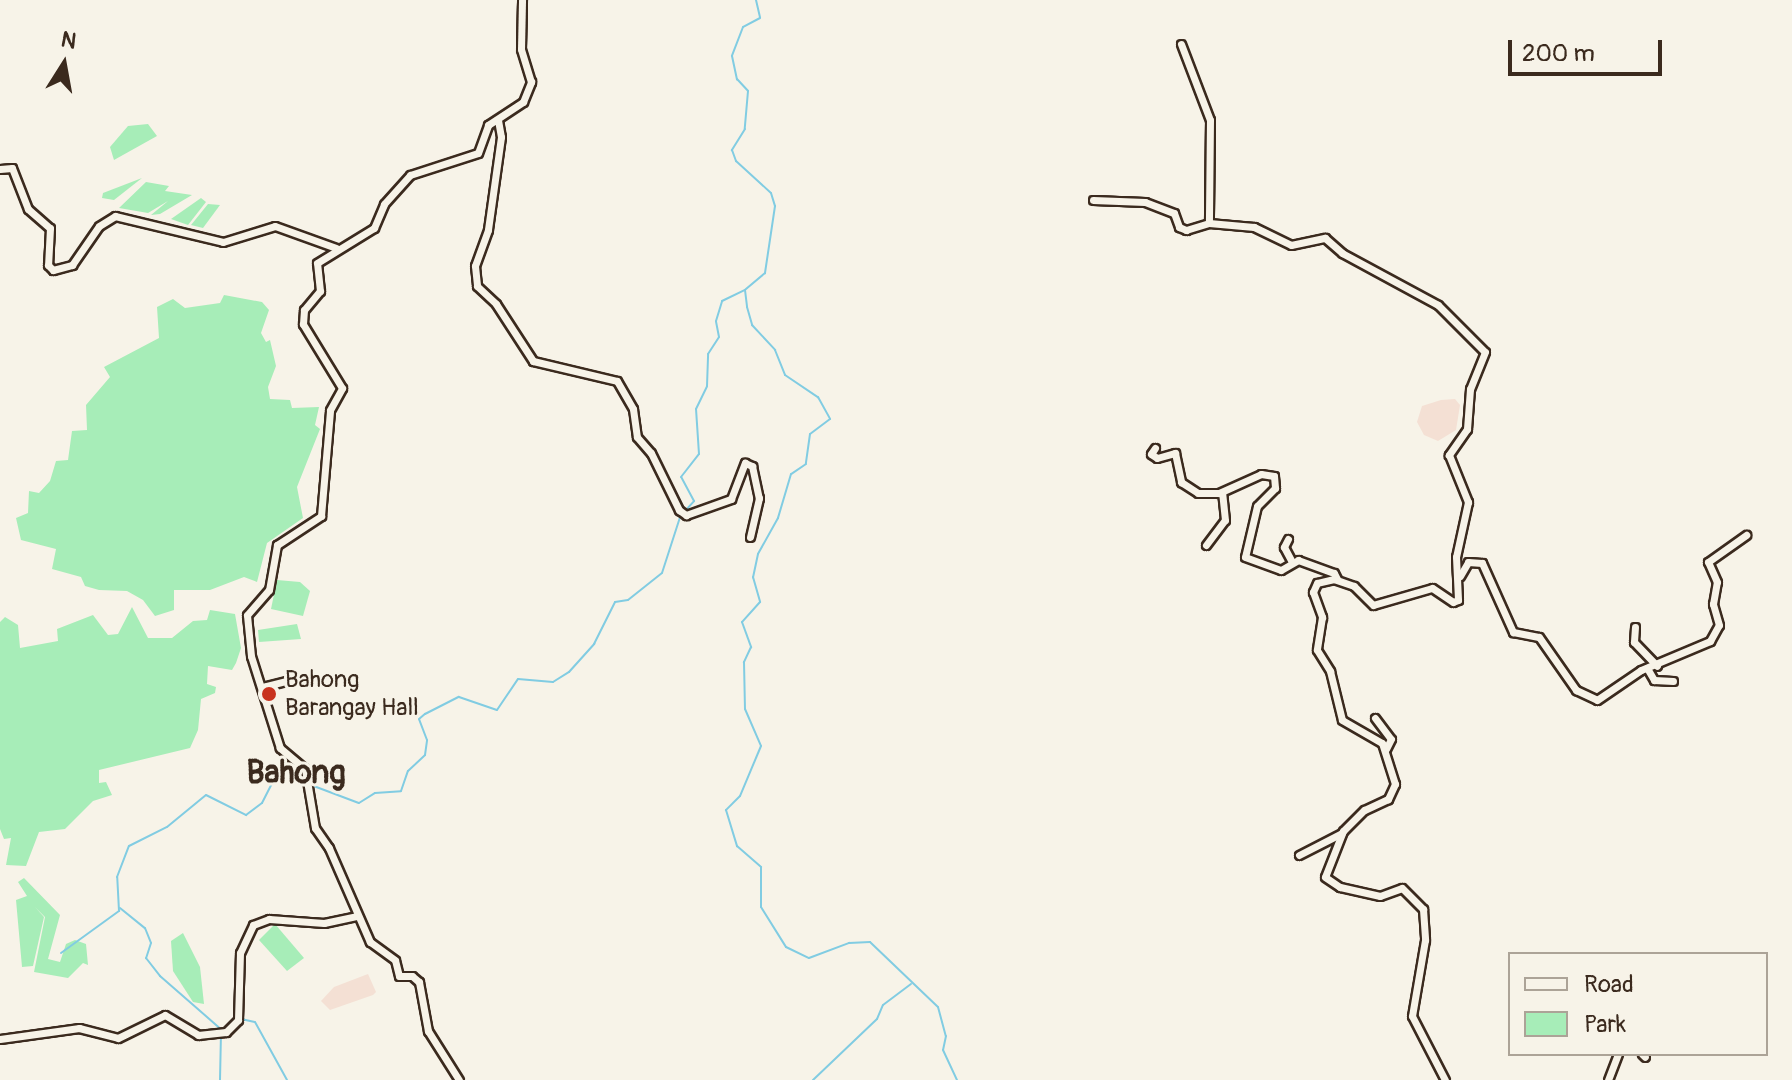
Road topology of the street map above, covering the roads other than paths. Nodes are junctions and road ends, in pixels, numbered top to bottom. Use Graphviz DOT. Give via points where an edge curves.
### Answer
graph roads {
  1 [pos="522,0"];
  2 [pos="1181,44"];
  3 [pos="498,120"];
  4 [pos="0,169"];
  5 [pos="1093,200"];
  6 [pos="1209,223"];
  7 [pos="336,248"];
  8 [pos="1155,448"];
  9 [pos="1222,492"];
  10 [pos="1746,535"];
  11 [pos="750,537"];
  12 [pos="1288,539"];
  13 [pos="1206,545"];
  14 [pos="1292,562"];
  15 [pos="1459,578"];
  16 [pos="1337,579"];
  17 [pos="1635,627"];
  18 [pos="1657,666"];
  19 [pos="1647,668"];
  20 [pos="294,679"];
  21 [pos="1673,681"];
  22 [pos="262,687"];
  23 [pos="1375,718"];
  24 [pos="1386,749"];
  25 [pos="1342,833"];
  26 [pos="1299,855"];
  27 [pos="356,916"];
  28 [pos="0,1039"];
  29 [pos="1617,1056"];
  30 [pos="459,1080"];
  31 [pos="1445,1080"];
  32 [pos="1608,1080"];
  1 -- 3 [label="street" via="521,49 531,82 519,108"];
  2 -- 6 [label="street" via="1210,120"];
  3 -- 7 [label="street" via="487,127 478,153 417,171 384,204 374,228"];
  3 -- 11 [label="street" via="501,137 488,230 475,266 477,286 496,304 533,361 617,381 633,409 637,437 686,515 731,499 745,463 752,466 759,498"];
  4 -- 7 [label="street" via="12,168 28,209 50,228 48,265 53,270 72,265 99,226 115,216 223,242 275,226"];
  5 -- 6 [label="street" via="1145,202 1174,213 1186,230"];
  6 -- 15 [label="street" via="1254,227 1274,241 1295,245 1323,237 1342,253 1422,293 1477,341 1485,357 1470,389 1467,429 1449,455 1468,502 1456,557"];
  7 -- 22 [label="street" via="317,263 320,293 302,315 309,339 342,385 330,410 322,509 317,522 277,545 269,590 248,611 251,656"];
  8 -- 9 [label="street" via="1151,454 1157,458 1175,453 1184,486 1198,493"];
  9 -- 13 [label="street" via="1225,520"];
  9 -- 14 [label="street" via="1261,474 1274,476 1275,488 1257,506 1244,556 1278,570"];
  10 -- 18 [label="street" via="1708,562 1718,586 1713,604 1716,635 1699,649"];
  12 -- 14 [label="street" via="1284,547"];
  14 -- 16 [label="street" via="1335,573"];
  15 -- 16 [label="street" via="1455,602 1432,588 1379,605 1369,604 1354,586"];
  15 -- 19 [label="street" via="1468,562 1482,563 1513,632 1539,637 1588,700 1602,699"];
  16 -- 24 [label="street" via="1322,580 1313,592 1322,617 1317,650 1330,671 1342,720"];
  17 -- 18 [label="street" via="1634,642"];
  18 -- 19 [label="street"];
  19 -- 21 [label="street" via="1654,680"];
  20 -- 22 [label="street"];
  22 -- 27 [label="street" via="280,748 305,769 315,828 345,882"];
  23 -- 24 [label="street" via="1391,739"];
  24 -- 25 [label="street" via="1393,794 1364,810"];
  25 -- 26 [label="street"];
  25 -- 31 [label="street" via="1324,872 1328,881 1380,896 1402,888 1423,909 1425,940 1412,1016"];
  27 -- 28 [label="street" via="324,923 269,919 253,925 240,953 239,1018 226,1032 191,1033 165,1015 118,1038 79,1028"];
  27 -- 30 [label="street" via="370,942 395,960 399,976 419,982 428,1031"];
  29 -- 32 [label="street"];
}
